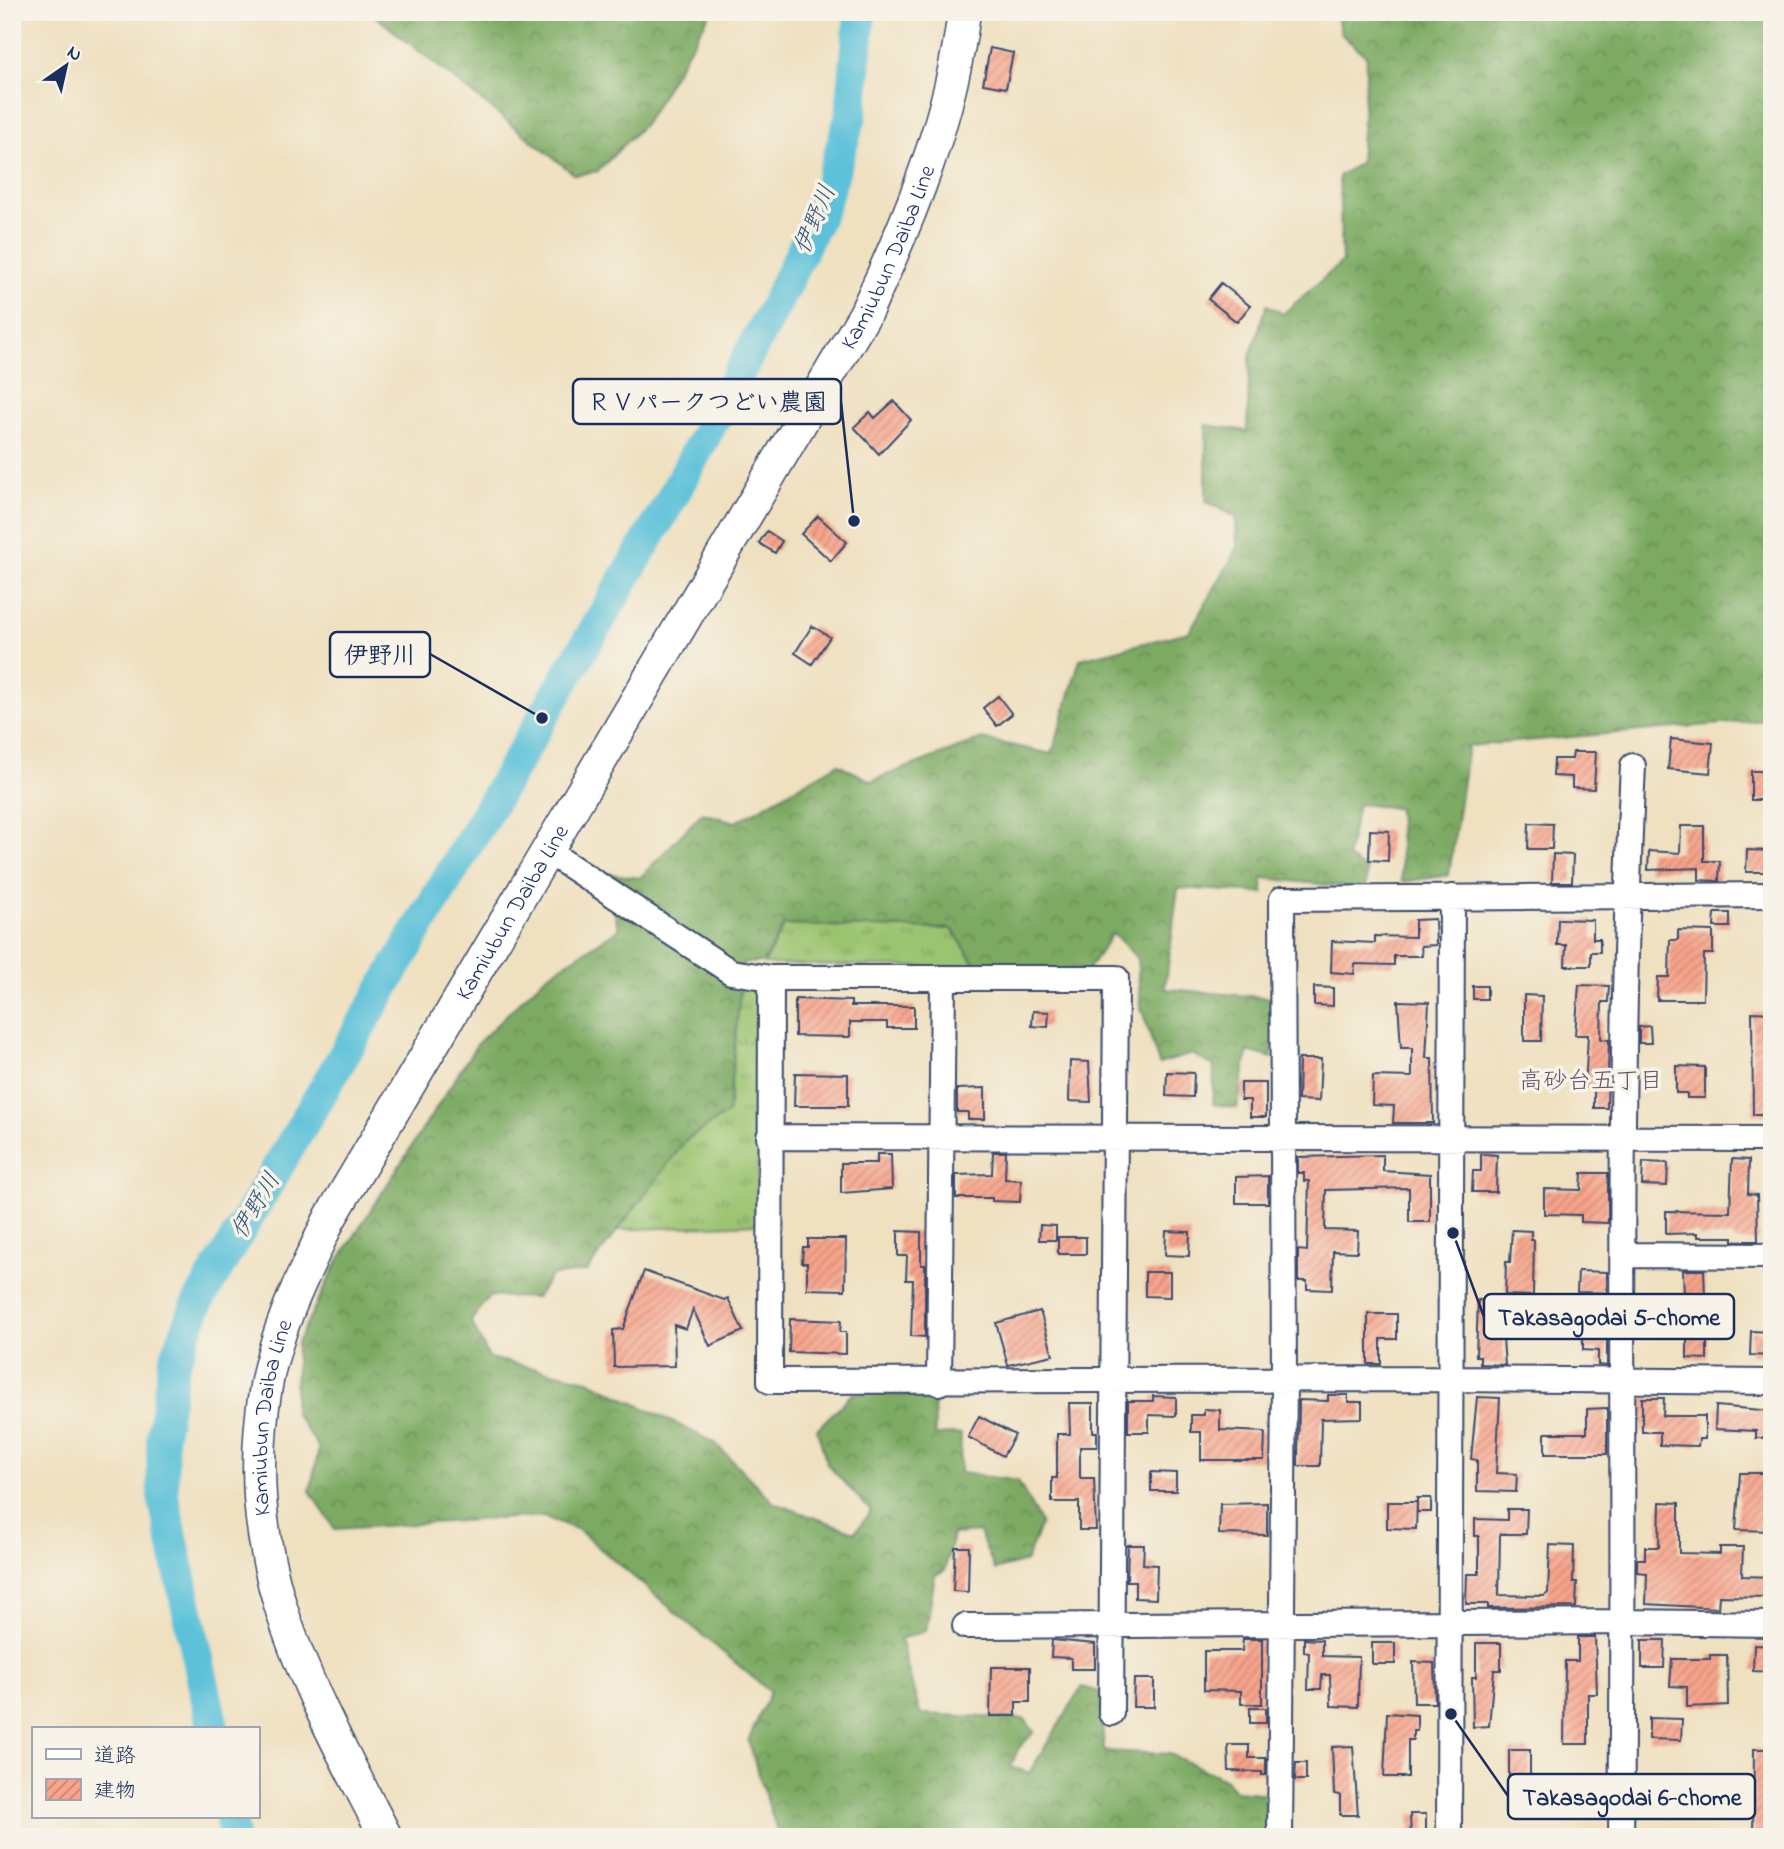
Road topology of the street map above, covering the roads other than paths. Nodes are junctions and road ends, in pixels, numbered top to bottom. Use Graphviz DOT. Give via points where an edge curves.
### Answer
graph roads {
  1 [pos="964,12"];
  2 [pos="1633,766"];
  3 [pos="547,851"];
  4 [pos="1627,894"];
  5 [pos="1772,895"];
  6 [pos="1451,897"];
  7 [pos="771,978"];
  8 [pos="943,978"];
  9 [pos="943,1136"];
  10 [pos="769,1137"];
  11 [pos="1282,1137"];
  12 [pos="1113,1138"];
  13 [pos="1453,1138"];
  14 [pos="1623,1138"];
  15 [pos="1772,1139"];
  16 [pos="1625,1255"];
  17 [pos="1772,1256"];
  18 [pos="1284,1379"];
  19 [pos="1451,1379"];
  20 [pos="1113,1380"];
  21 [pos="1623,1380"];
  22 [pos="1772,1382"];
  23 [pos="939,1383"];
  24 [pos="1452,1622"];
  25 [pos="1624,1622"];
  26 [pos="1283,1624"];
  27 [pos="1772,1624"];
  28 [pos="1111,1625"];
  29 [pos="965,1626"];
  30 [pos="1111,1713"];
  31 [pos="386,1837"];
  32 [pos="1280,1837"];
  33 [pos="1449,1837"];
  34 [pos="1621,1837"];
  1 -- 3 [label="main road, Kamiubun Daiba Line" via="929,164 900,241 865,314"];
  2 -- 4 [label="street"];
  3 -- 7 [label="street" via="731,972"];
  3 -- 31 [label="main road, Kamiubun Daiba Line" via="330,1218 301,1281 266,1384 260,1438 260,1515 277,1603 308,1684"];
  4 -- 5 [label="street"];
  4 -- 6 [label="street"];
  4 -- 14 [label="street"];
  6 -- 11 [label="street" via="1282,899"];
  6 -- 13 [label="street"];
  7 -- 8 [label="street"];
  7 -- 10 [label="street"];
  8 -- 9 [label="street"];
  8 -- 12 [label="street" via="1115,978"];
  9 -- 10 [label="street"];
  9 -- 12 [label="street"];
  9 -- 23 [label="street"];
  10 -- 23 [label="street" via="770,1381"];
  11 -- 12 [label="street"];
  11 -- 13 [label="street"];
  11 -- 18 [label="street"];
  12 -- 20 [label="street"];
  13 -- 14 [label="street"];
  13 -- 19 [label="street"];
  14 -- 15 [label="street"];
  14 -- 16 [label="street"];
  16 -- 17 [label="street"];
  16 -- 21 [label="street"];
  18 -- 19 [label="street"];
  18 -- 20 [label="street"];
  18 -- 26 [label="street"];
  19 -- 21 [label="street"];
  19 -- 24 [label="street"];
  20 -- 23 [label="street"];
  20 -- 28 [label="street"];
  21 -- 22 [label="street"];
  21 -- 25 [label="street"];
  24 -- 25 [label="street"];
  24 -- 26 [label="street"];
  24 -- 33 [label="street"];
  25 -- 27 [label="street"];
  25 -- 34 [label="street"];
  26 -- 28 [label="street"];
  26 -- 32 [label="street"];
  28 -- 29 [label="street"];
  28 -- 30 [label="street"];
}
